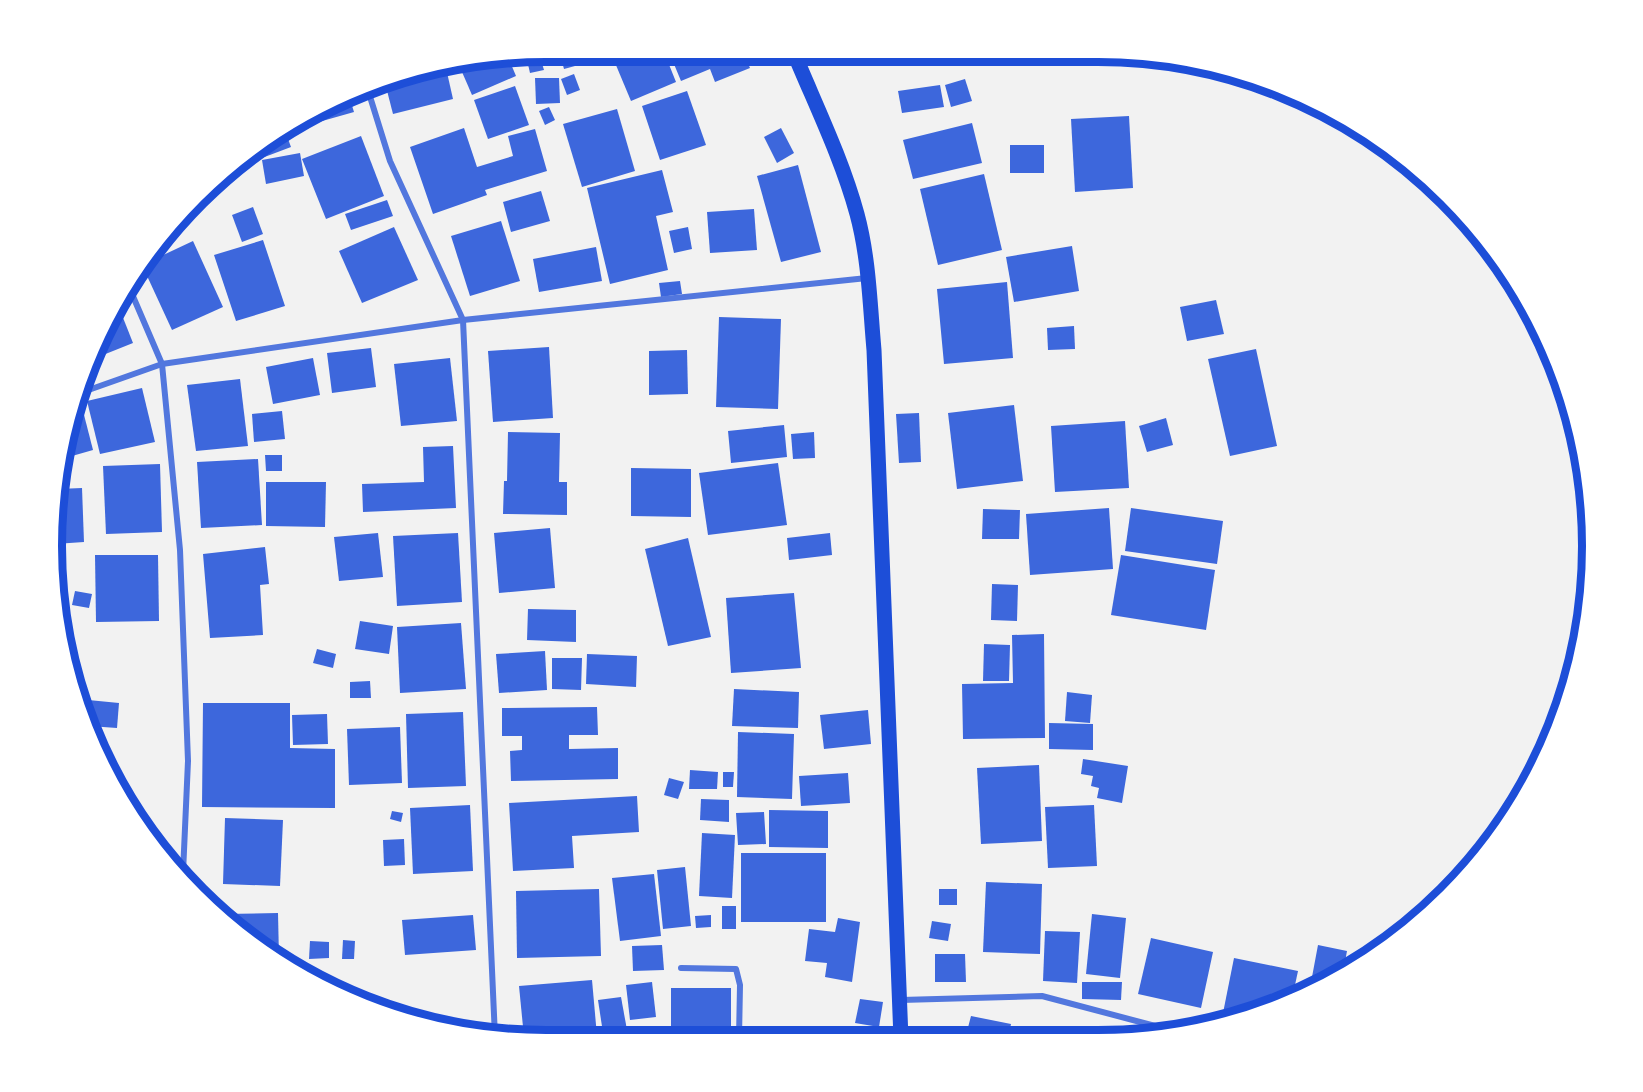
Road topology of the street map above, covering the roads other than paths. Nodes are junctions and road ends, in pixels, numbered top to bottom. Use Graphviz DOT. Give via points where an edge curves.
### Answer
graph roads {
  1 [pos="798,62"];
  2 [pos="369,95"];
  3 [pos="867,278"];
  4 [pos="132,295"];
  5 [pos="463,320"];
  6 [pos="162,364"];
  7 [pos="87,391"];
  8 [pos="183,866"];
  9 [pos="681,968"];
  10 [pos="900,1000"];
  11 [pos="1157,1026"];
  12 [pos="495,1027"];
  13 [pos="739,1030"];
  14 [pos="901,1030"];
  1 -- 3 [label="main road" via="857,216"];
  2 -- 5 [label="street" via="390,161"];
  3 -- 5 [label="street"];
  3 -- 10 [label="main road" via="874,350"];
  4 -- 6 [label="street"];
  5 -- 6 [label="street"];
  5 -- 12 [label="street"];
  6 -- 7 [label="street"];
  6 -- 8 [label="street" via="180,550 188,761"];
  9 -- 13 [label="street" via="736,969 740,985"];
  10 -- 11 [label="street" via="1042,996"];
  10 -- 14 [label="main road"];
}
